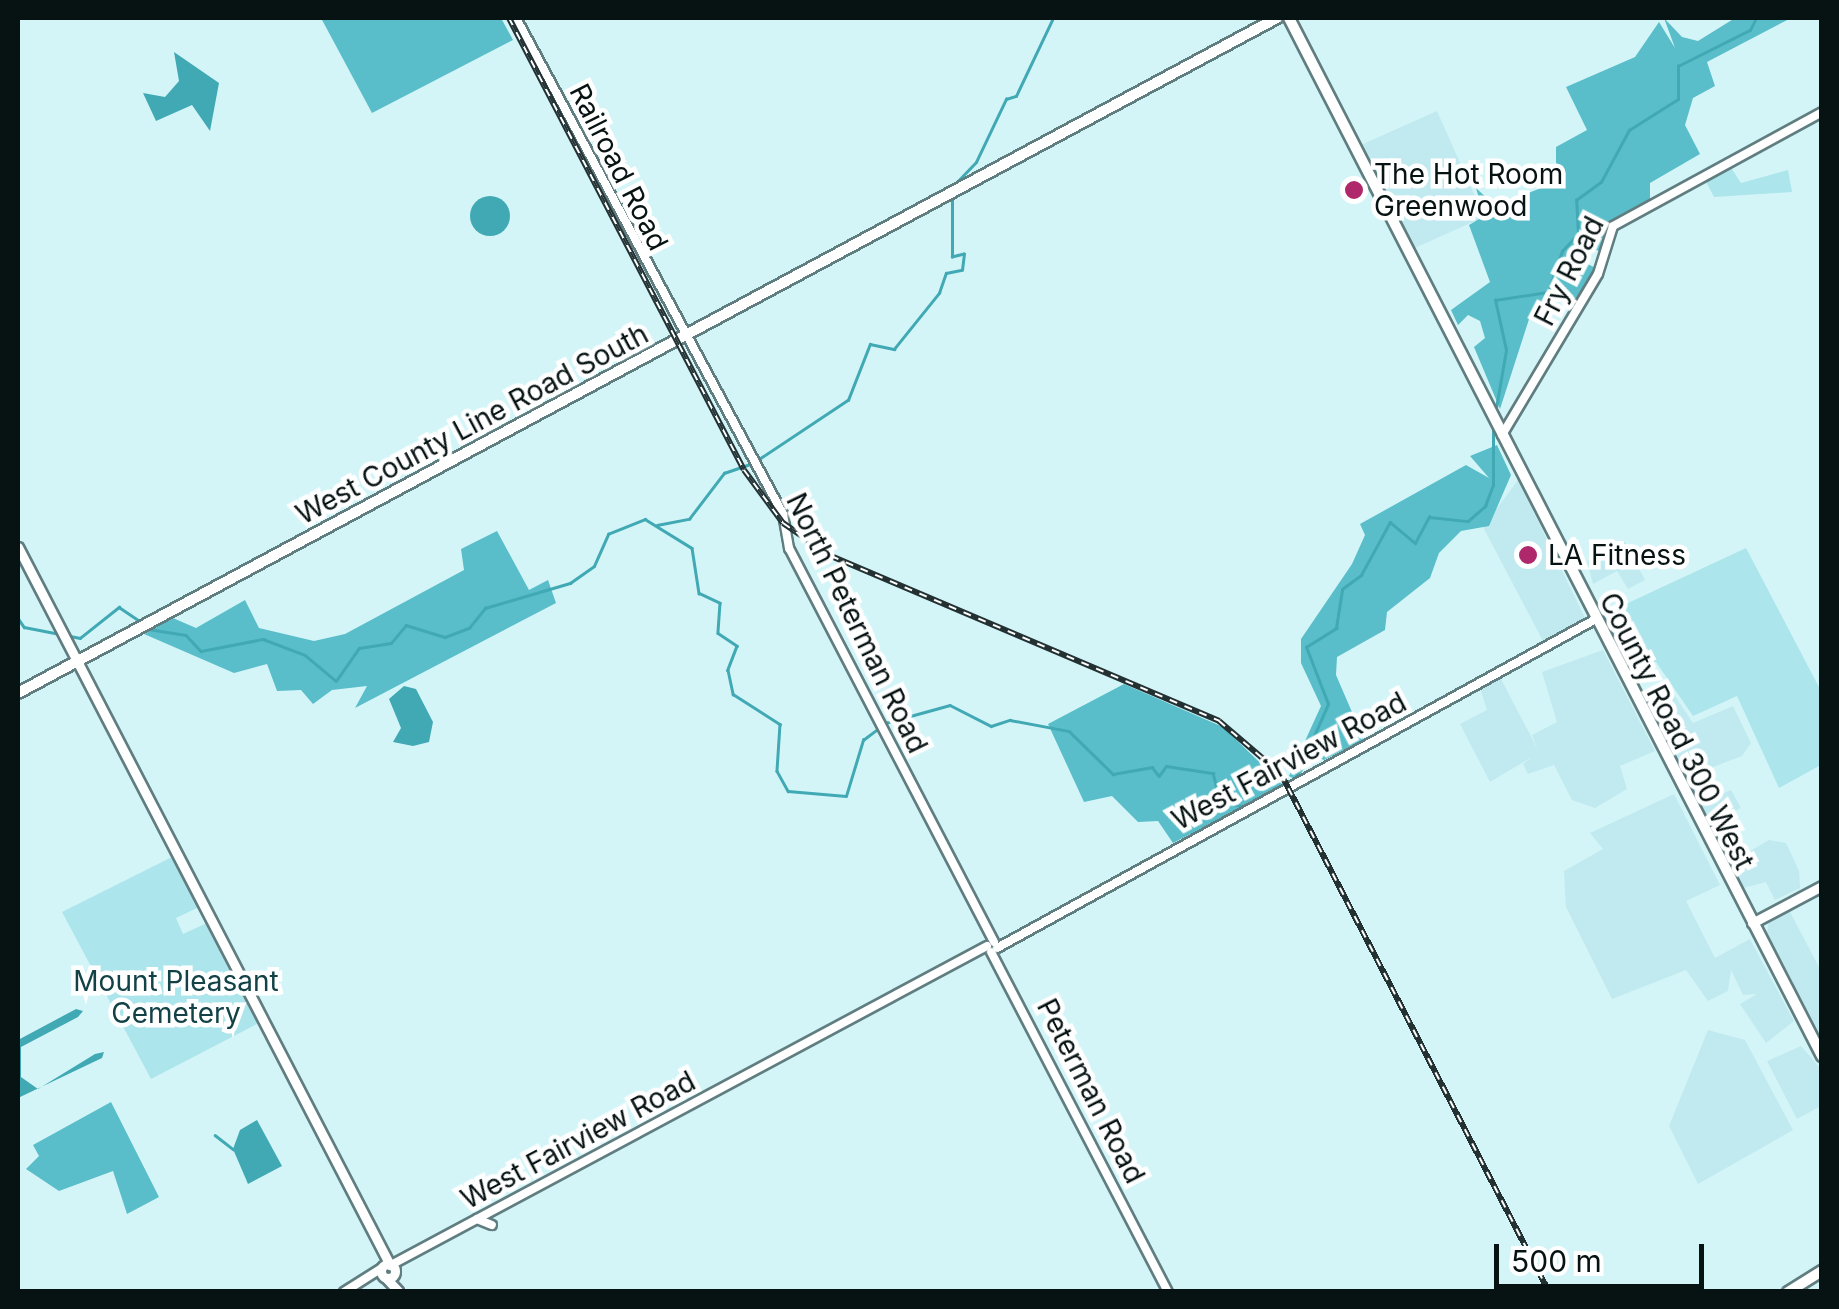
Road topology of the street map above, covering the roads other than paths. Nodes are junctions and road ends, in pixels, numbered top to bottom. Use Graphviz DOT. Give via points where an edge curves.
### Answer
graph roads {
  1 [pos="516,18"];
  2 [pos="1266,18"];
  3 [pos="1276,18"];
  4 [pos="1292,18"];
  5 [pos="1237,36"];
  6 [pos="1822,112"];
  7 [pos="682,336"];
  8 [pos="1502,435"];
  9 [pos="18,548"];
  10 [pos="1594,620"];
  11 [pos="77,662"];
  12 [pos="18,693"];
  13 [pos="1822,886"];
  14 [pos="1752,922"];
  15 [pos="993,946"];
  16 [pos="1822,1056"];
  17 [pos="477,1219"];
  18 [pos="492,1225"];
  19 [pos="388,1271"];
  20 [pos="1819,1273"];
  21 [pos="346,1290"];
  22 [pos="398,1291"];
  23 [pos="1168,1292"];
  24 [pos="1788,1292"];
  1 -- 7 [label="street, Railroad Road"];
  2 -- 5 [label="main road"];
  3 -- 5 [label="main road"];
  4 -- 8 [label="main road, County Road 300 West"];
  5 -- 7 [label="main road, West County Line Road South"];
  6 -- 8 [label="street, Fry Road" via="1613,226 1598,274"];
  7 -- 11 [label="main road, West County Line Road South"];
  7 -- 15 [label="street, North Peterman Road" via="782,514 786,542"];
  8 -- 10 [label="main road, County Road 300 West"];
  9 -- 11 [label="main road"];
  10 -- 14 [label="main road, County Road 300 West"];
  10 -- 15 [label="street, West Fairview Road"];
  11 -- 12 [label="main road, West County Line Road South"];
  11 -- 19 [label="main road"];
  13 -- 14 [label="main road"];
  14 -- 16 [label="main road, County Road 300 West"];
  15 -- 17 [label="street, West Fairview Road"];
  15 -- 23 [label="street, Peterman Road"];
  17 -- 18 [label="street"];
  17 -- 19 [label="street, West Fairview Road"];
  19 -- 21 [label="street, West Fairview Road"];
  19 -- 22 [label="main road"];
  20 -- 24 [label="main road"];
}
